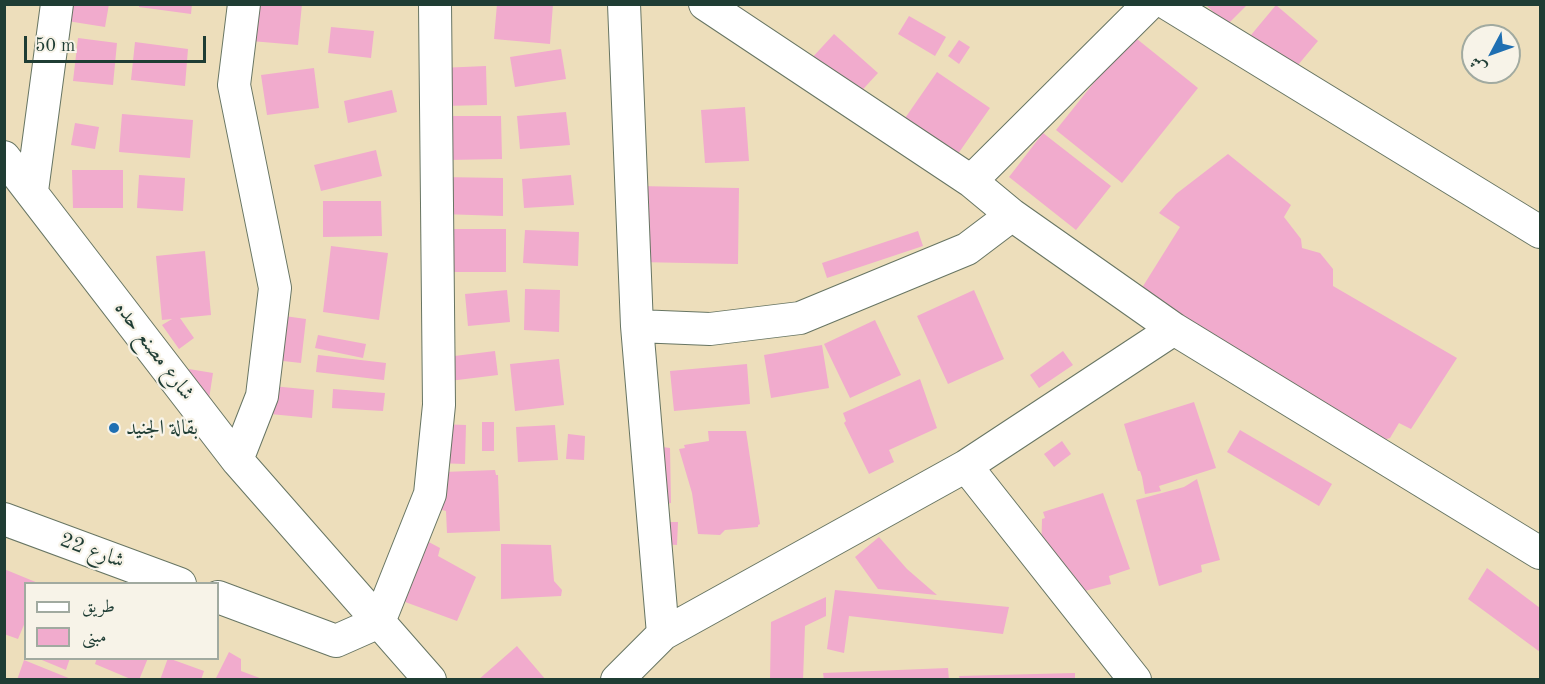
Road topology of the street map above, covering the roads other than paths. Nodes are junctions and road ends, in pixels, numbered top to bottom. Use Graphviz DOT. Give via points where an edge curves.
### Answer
graph roads {
  1 [pos="57,4"];
  2 [pos="244,4"];
  3 [pos="435,4"];
  4 [pos="624,4"];
  5 [pos="705,4"];
  6 [pos="1149,4"];
  7 [pos="1168,4"];
  8 [pos="4,147"];
  9 [pos="4,157"];
  10 [pos="971,181"];
  11 [pos="32,191"];
  12 [pos="1012,215"];
  13 [pos="1540,232"];
  14 [pos="636,326"];
  15 [pos="1174,329"];
  16 [pos="237,460"];
  17 [pos="966,466"];
  18 [pos="4,519"];
  19 [pos="1536,542"];
  20 [pos="175,582"];
  21 [pos="219,597"];
  22 [pos="379,622"];
  23 [pos="663,634"];
  24 [pos="430,680"];
  25 [pos="617,680"];
  26 [pos="1136,680"];
  1 -- 11 [label="street"];
  2 -- 16 [label="street" via="234,85 275,288 262,396"];
  3 -- 22 [label="street" via="439,405 430,494"];
  4 -- 14 [label="street"];
  5 -- 10 [label="street"];
  6 -- 10 [label="street"];
  7 -- 13 [label="street"];
  8 -- 11 [label="street"];
  9 -- 11 [label="street, شارع مصنع حده"];
  10 -- 12 [label="street"];
  11 -- 16 [label="street, شارع مصنع حده"];
  12 -- 14 [label="street" via="967,249 800,318 711,330"];
  12 -- 15 [label="street"];
  14 -- 23 [label="street"];
  15 -- 17 [label="street"];
  15 -- 19 [label="street"];
  16 -- 22 [label="street, شارع مصنع حده"];
  17 -- 23 [label="street"];
  17 -- 26 [label="street"];
  18 -- 20 [label="street, شارع 22"];
  21 -- 22 [label="street" via="336,641"];
  22 -- 24 [label="street, شارع مصنع حده"];
  23 -- 25 [label="street"];
}
